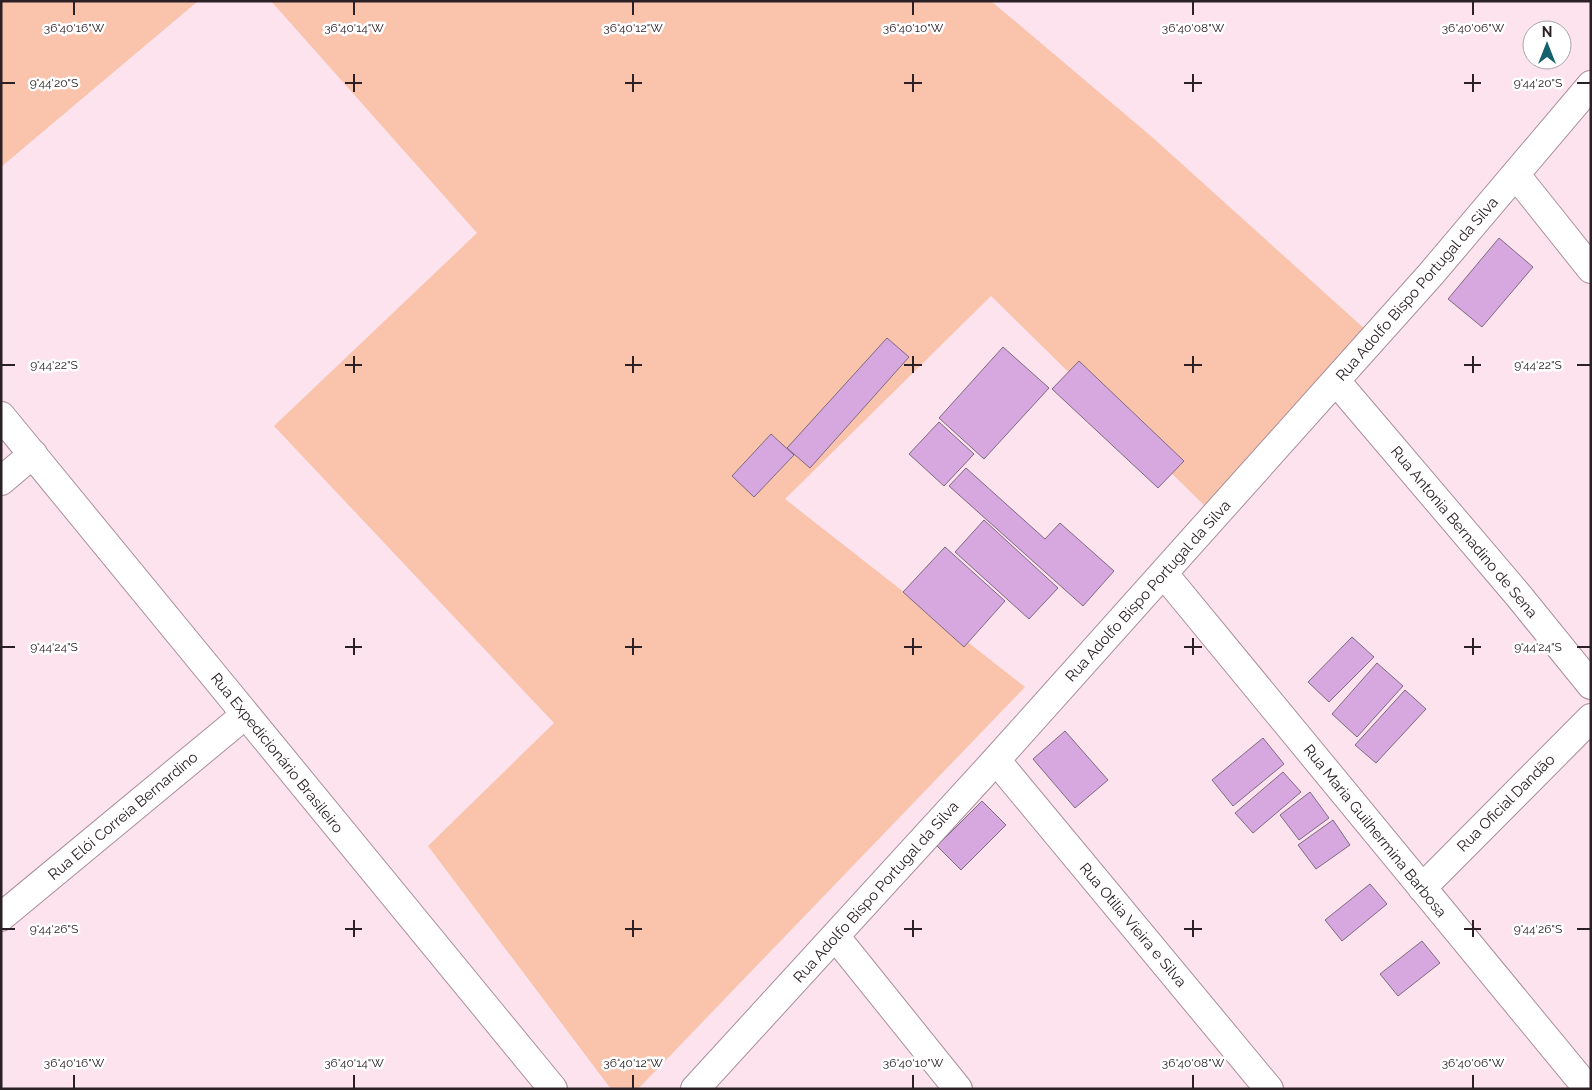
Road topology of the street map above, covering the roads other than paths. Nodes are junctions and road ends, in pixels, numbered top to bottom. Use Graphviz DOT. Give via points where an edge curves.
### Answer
graph roads {
  1 [pos="1591,85"];
  2 [pos="1516,175"];
  3 [pos="1591,269"];
  4 [pos="1336,381"];
  5 [pos="1,416"];
  6 [pos="33,454"];
  7 [pos="1,481"];
  8 [pos="1164,574"];
  9 [pos="1591,685"];
  10 [pos="245,715"];
  11 [pos="1591,718"];
  12 [pos="996,760"];
  13 [pos="1422,888"];
  14 [pos="1,917"];
  15 [pos="835,936"];
  16 [pos="553,1089"];
  17 [pos="695,1089"];
  18 [pos="958,1089"];
  19 [pos="1269,1089"];
  20 [pos="1588,1089"];
  1 -- 2 [label="street, Rua Adolfo Bispo Portugal da Silva"];
  2 -- 3 [label="street"];
  2 -- 4 [label="street, Rua Adolfo Bispo Portugal da Silva"];
  4 -- 8 [label="street, Rua Adolfo Bispo Portugal da Silva"];
  4 -- 9 [label="street, Rua Antonia Bernadino de Sena"];
  5 -- 6 [label="street, Rua Expedicionário Brasileiro"];
  6 -- 7 [label="street"];
  6 -- 10 [label="street, Rua Expedicionário Brasileiro"];
  8 -- 12 [label="street, Rua Adolfo Bispo Portugal da Silva"];
  8 -- 13 [label="street, Rua Maria Guilhermina Barbosa"];
  10 -- 14 [label="street, Rua Elói Correia Bernardino"];
  10 -- 16 [label="street, Rua Expedicionário Brasileiro"];
  11 -- 13 [label="street, Rua Oficial Dandão"];
  12 -- 15 [label="street, Rua Adolfo Bispo Portugal da Silva"];
  12 -- 19 [label="street, Rua Otilia Vieira e Silva"];
  13 -- 20 [label="street, Rua Maria Guilhermina Barbosa"];
  15 -- 17 [label="street, Rua Adolfo Bispo Portugal da Silva"];
  15 -- 18 [label="street"];
}
